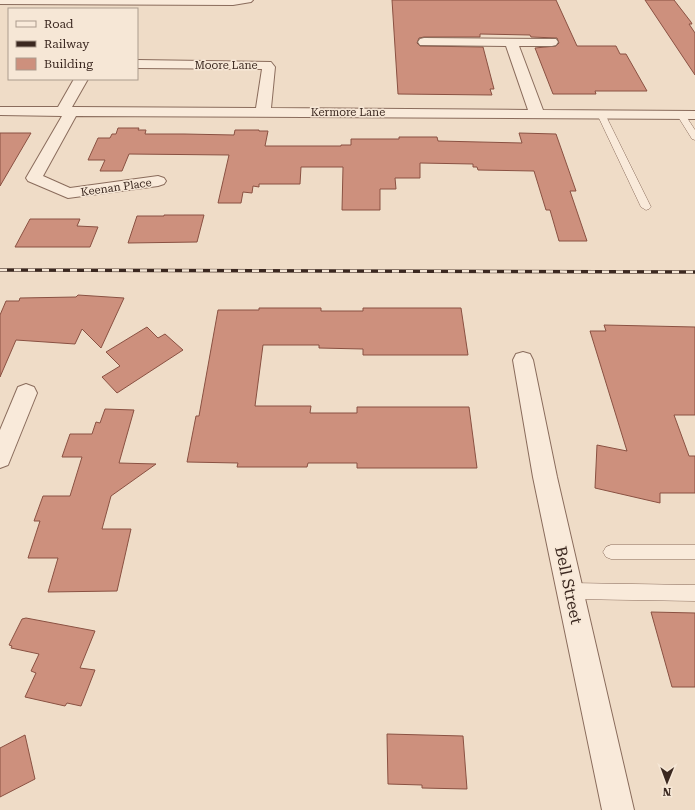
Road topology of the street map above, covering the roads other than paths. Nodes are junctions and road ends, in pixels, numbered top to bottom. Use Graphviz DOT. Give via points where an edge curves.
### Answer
graph roads {
  1 [pos="247,0"];
  2 [pos="0,1"];
  3 [pos="424,42"];
  4 [pos="511,42"];
  5 [pos="552,42"];
  6 [pos="138,64"];
  7 [pos="81,80"];
  8 [pos="0,111"];
  9 [pos="68,111"];
  10 [pos="263,112"];
  11 [pos="537,114"];
  12 [pos="601,114"];
  13 [pos="681,115"];
  14 [pos="695,115"];
  15 [pos="695,137"];
  16 [pos="158,181"];
  17 [pos="646,207"];
  18 [pos="523,360"];
  19 [pos="26,393"];
  20 [pos="0,458"];
  21 [pos="611,552"];
  22 [pos="695,552"];
  23 [pos="570,591"];
  24 [pos="695,593"];
  25 [pos="618,810"];
  1 -- 2 [label="street"];
  3 -- 4 [label="street"];
  4 -- 5 [label="street"];
  4 -- 11 [label="street"];
  6 -- 10 [label="street, Moore Lane" via="266,65 269,67"];
  7 -- 9 [label="street"];
  8 -- 9 [label="street, Kermore Lane"];
  9 -- 10 [label="street, Kermore Lane"];
  9 -- 16 [label="street, Keenan Place" via="34,178 68,193"];
  10 -- 11 [label="street, Kermore Lane"];
  11 -- 12 [label="street, Kermore Lane"];
  12 -- 13 [label="street, Kermore Lane"];
  12 -- 17 [label="lane"];
  13 -- 14 [label="street, Kermore Lane"];
  13 -- 15 [label="lane"];
  18 -- 23 [label="street, Bell Street"];
  19 -- 20 [label="street"];
  21 -- 22 [label="lane"];
  23 -- 24 [label="lane"];
  23 -- 25 [label="street, Bell Street"];
}
